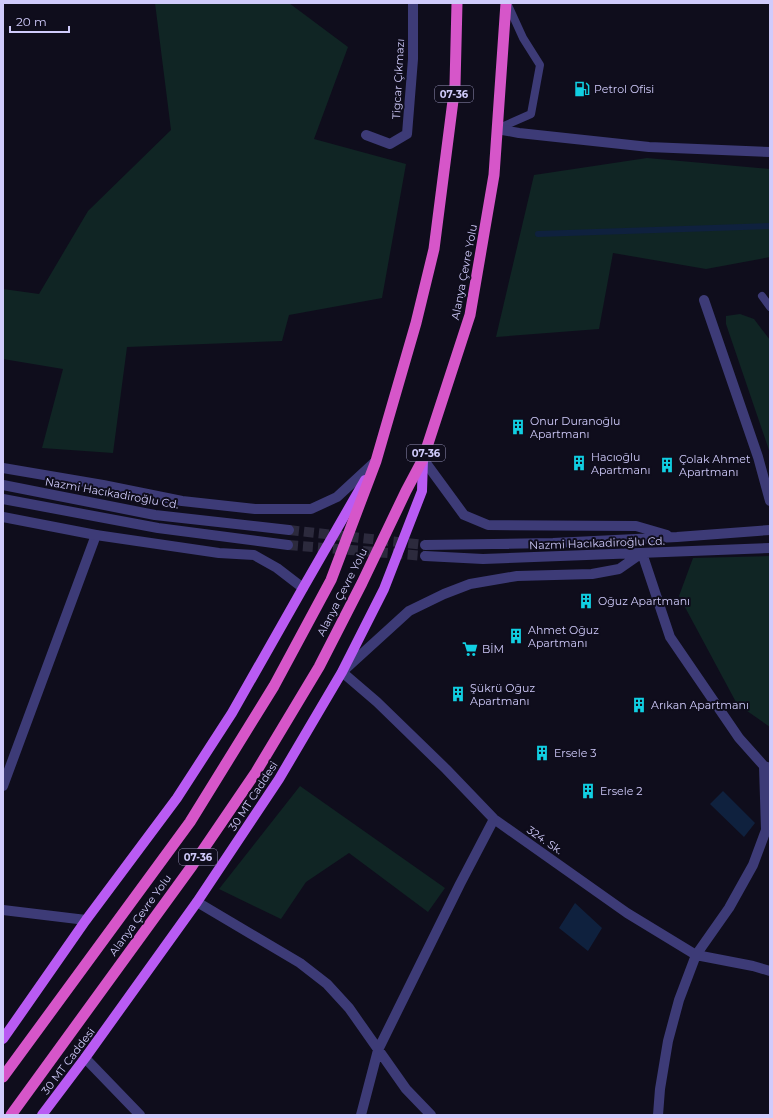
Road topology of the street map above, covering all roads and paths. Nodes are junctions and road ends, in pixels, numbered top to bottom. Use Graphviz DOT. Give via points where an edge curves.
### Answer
graph roads {
  1 [pos="412,3"];
  2 [pos="457,3"];
  3 [pos="507,3"];
  4 [pos="497,129"];
  5 [pos="366,135"];
  6 [pos="770,152"];
  7 [pos="762,296"];
  8 [pos="704,300"];
  9 [pos="770,307"];
  10 [pos="423,459"];
  11 [pos="376,461"];
  12 [pos="3,468"];
  13 [pos="3,485"];
  14 [pos="3,499"];
  15 [pos="770,501"];
  16 [pos="3,517"];
  17 [pos="289,530"];
  18 [pos="770,530"];
  19 [pos="96,535"];
  20 [pos="677,537"];
  21 [pos="288,544"];
  22 [pos="424,545"];
  23 [pos="770,548"];
  24 [pos="642,553"];
  25 [pos="425,556"];
  26 [pos="303,588"];
  27 [pos="342,672"];
  28 [pos="767,767"];
  29 [pos="3,786"];
  30 [pos="494,818"];
  31 [pos="197,902"];
  32 [pos="3,910"];
  33 [pos="86,920"];
  34 [pos="696,955"];
  35 [pos="770,971"];
  36 [pos="3,1039"];
  37 [pos="378,1050"];
  38 [pos="85,1058"];
  39 [pos="3,1077"];
  40 [pos="11,1115"];
  41 [pos="42,1115"];
  42 [pos="140,1115"];
  43 [pos="361,1115"];
  44 [pos="431,1115"];
  45 [pos="658,1115"];
  1 -- 5 [label="street, Tigcar Çıkmazı" via="413,59 407,134 390,144"];
  2 -- 11 [label="highway, Alanya Çevre Yolu / 07-36" via="455,85 434,249 416,323"];
  3 -- 4 [label="highway, Alanya Çevre Yolu / 07-36"];
  3 -- 4 [label="lane" via="523,38 540,65 531,114"];
  4 -- 6 [label="street" via="648,147"];
  4 -- 10 [label="highway, Alanya Çevre Yolu / 07-36" via="494,175 470,315"];
  7 -- 9 [label="lane"];
  8 -- 15 [label="street" via="758,457"];
  10 -- 20 [label="street, Nazmi Hacıkadiroğlu Cd." via="464,515 488,525 636,526"];
  10 -- 27 [label="main road, 30 MT Caddesi" via="422,491 384,590"];
  10 -- 40 [label="highway, Alanya Çevre Yolu / 07-36" via="319,667 256,772 192,866"];
  11 -- 12 [label="street" via="337,497 311,509 255,509 182,501"];
  11 -- 26 [label="main road"];
  11 -- 39 [label="highway, Alanya Çevre Yolu / 07-36" via="331,580 274,686 190,822"];
  13 -- 17 [label="street, Nazmi Hacıkadiroğlu Cd." via="155,515"];
  14 -- 21 [label="street" via="158,528"];
  16 -- 19 [label="street"];
  18 -- 20 [label="street, Nazmi Hacıkadiroğlu Cd."];
  19 -- 26 [label="street" via="219,553 254,555 277,568"];
  19 -- 29 [label="street"];
  20 -- 22 [label="street, Nazmi Hacıkadiroğlu Cd." via="553,543"];
  23 -- 24 [label="street, Nazmi Hacıkadiroğlu Cd."];
  24 -- 25 [label="street, Nazmi Hacıkadiroğlu Cd." via="483,559"];
  24 -- 27 [label="street" via="619,569 592,574 517,576 470,584 444,594 409,611"];
  24 -- 28 [label="street" via="670,637 739,738"];
  26 -- 33 [label="main road" via="232,713 182,791"];
  27 -- 30 [label="street, 324. Sk." via="446,768"];
  27 -- 31 [label="main road, 30 MT Caddesi" via="279,778"];
  28 -- 34 [label="street" via="766,830 753,865 729,908"];
  30 -- 34 [label="street, 324. Sk." via="627,913"];
  30 -- 37 [label="street"];
  31 -- 37 [label="street" via="300,962 349,1008"];
  31 -- 38 [label="main road, 30 MT Caddesi"];
  32 -- 33 [label="street"];
  33 -- 36 [label="main road"];
  34 -- 35 [label="street, 324. Sk."];
  34 -- 45 [label="street" via="679,1000 668,1040"];
  37 -- 43 [label="street"];
  37 -- 44 [label="street" via="406,1089"];
  38 -- 41 [label="main road, 30 MT Caddesi"];
  38 -- 42 [label="street"];
}
